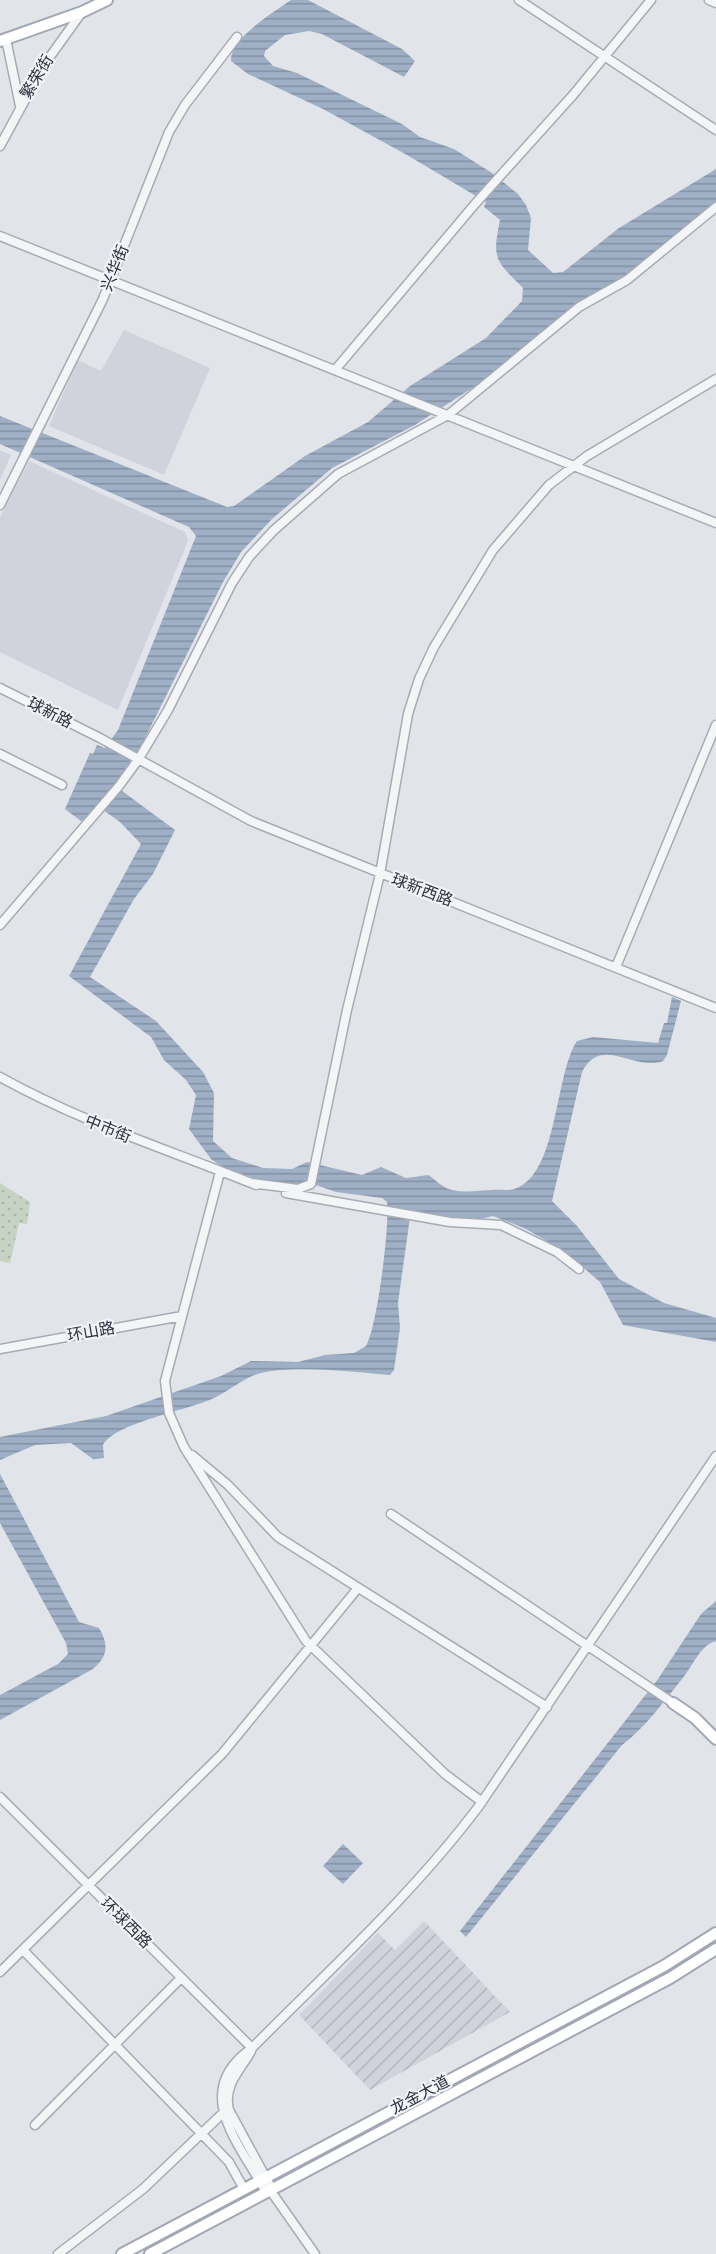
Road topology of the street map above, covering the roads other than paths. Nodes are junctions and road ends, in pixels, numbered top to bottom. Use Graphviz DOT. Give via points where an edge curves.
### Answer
graph roads {
  1 [pos="107,0"];
  2 [pos="519,0"];
  3 [pos="651,0"];
  4 [pos="709,0"];
  5 [pos="716,3"];
  6 [pos="82,12"];
  7 [pos="237,37"];
  8 [pos="3,40"];
  9 [pos="605,58"];
  10 [pos="20,106"];
  11 [pos="716,130"];
  12 [pos="0,146"];
  13 [pos="716,207"];
  14 [pos="0,236"];
  15 [pos="111,280"];
  16 [pos="335,370"];
  17 [pos="716,379"];
  18 [pos="448,416"];
  19 [pos="573,466"];
  20 [pos="0,505"];
  21 [pos="716,523"];
  22 [pos="0,688"];
  23 [pos="716,725"];
  24 [pos="0,754"];
  25 [pos="136,759"];
  26 [pos="62,785"];
  27 [pos="380,874"];
  28 [pos="0,925"];
  29 [pos="616,967"];
  30 [pos="716,1008"];
  31 [pos="0,1077"];
  32 [pos="220,1172"];
  33 [pos="251,1183"];
  34 [pos="579,1269"];
  35 [pos="182,1316"];
  36 [pos="0,1349"];
  37 [pos="187,1451"];
  38 [pos="716,1456"];
  39 [pos="390,1514"];
  40 [pos="358,1588"];
  41 [pos="589,1645"];
  42 [pos="311,1647"];
  43 [pos="673,1702"];
  44 [pos="547,1707"];
  45 [pos="716,1739"];
  46 [pos="0,1797"];
  47 [pos="482,1802"];
  48 [pos="89,1886"];
  49 [pos="716,1933"];
  50 [pos="716,1949"];
  51 [pos="23,1950"];
  52 [pos="0,1972"];
  53 [pos="181,1978"];
  54 [pos="114,2044"];
  55 [pos="252,2048"];
  56 [pos="223,2113"];
  57 [pos="35,2125"];
  58 [pos="201,2133"];
  59 [pos="262,2179"];
  60 [pos="244,2189"];
  61 [pos="269,2190"];
  62 [pos="58,2254"];
  63 [pos="122,2254"];
  64 [pos="150,2254"];
  65 [pos="315,2254"];
  1 -- 6 [label="main road"];
  2 -- 9 [label="street"];
  3 -- 9 [label="street"];
  4 -- 5 [label="street"];
  6 -- 8 [label="main road"];
  6 -- 10 [label="street, 繁荣街"];
  7 -- 15 [label="street, 兴华街" via="173,125"];
  8 -- 10 [label="street"];
  9 -- 11 [label="street"];
  9 -- 16 [label="street"];
  10 -- 12 [label="street, 繁荣街"];
  13 -- 18 [label="street" via="627,280 579,307"];
  14 -- 15 [label="street"];
  15 -- 16 [label="street"];
  15 -- 20 [label="street, 兴华街"];
  16 -- 18 [label="street"];
  17 -- 19 [label="street"];
  18 -- 19 [label="street"];
  18 -- 25 [label="street" via="329,480 261,543 232,583 168,710"];
  19 -- 21 [label="street"];
  19 -- 27 [label="street" via="537,497 493,550 426,662 404,733"];
  22 -- 25 [label="street, 球新路"];
  23 -- 29 [label="street"];
  24 -- 26 [label="street"];
  25 -- 27 [label="street, 球新西路" via="251,821"];
  25 -- 28 [label="street" via="119,786"];
  27 -- 29 [label="street, 球新西路"];
  27 -- 33 [label="street" via="310,1184 298,1189"];
  29 -- 30 [label="street, 球新西路"];
  31 -- 32 [label="street, 中市街" via="96,1125"];
  32 -- 33 [label="street, 中市街"];
  32 -- 35 [label="street"];
  33 -- 34 [label="street" via="268,1190 410,1215 508,1227 564,1256"];
  35 -- 36 [label="street, 环山路"];
  35 -- 37 [label="street" via="165,1394 169,1413"];
  37 -- 40 [label="street" via="228,1485 272,1532"];
  37 -- 42 [label="street"];
  38 -- 41 [label="street"];
  39 -- 41 [label="street"];
  40 -- 42 [label="street"];
  40 -- 44 [label="street"];
  41 -- 43 [label="street"];
  41 -- 44 [label="street"];
  42 -- 47 [label="street" via="445,1774"];
  42 -- 48 [label="street" via="222,1754"];
  43 -- 45 [label="main road"];
  44 -- 47 [label="street"];
  46 -- 48 [label="street, 环球西路"];
  47 -- 55 [label="street" via="405,1896"];
  48 -- 51 [label="street"];
  48 -- 53 [label="street, 环球西路"];
  49 -- 59 [label="main road, 龙金大道" via="664,1966"];
  50 -- 61 [label="main road, 龙金大道" via="670,1978"];
  51 -- 52 [label="street"];
  51 -- 54 [label="street"];
  53 -- 54 [label="street"];
  53 -- 55 [label="street, 环球西路"];
  54 -- 57 [label="street"];
  54 -- 58 [label="street"];
  55 -- 56 [label="street" via="224,2079 220,2097"];
  55 -- 59 [label="street" via="231,2082 227,2102"];
  56 -- 58 [label="street"];
  56 -- 59 [label="street"];
  58 -- 60 [label="street" via="229,2163"];
  58 -- 62 [label="street" via="143,2189"];
  59 -- 60 [label="main road, 龙金大道"];
  59 -- 61 [label="street"];
  60 -- 63 [label="main road, 龙金大道"];
  61 -- 64 [label="main road, 龙金大道"];
  61 -- 65 [label="street"];
}
